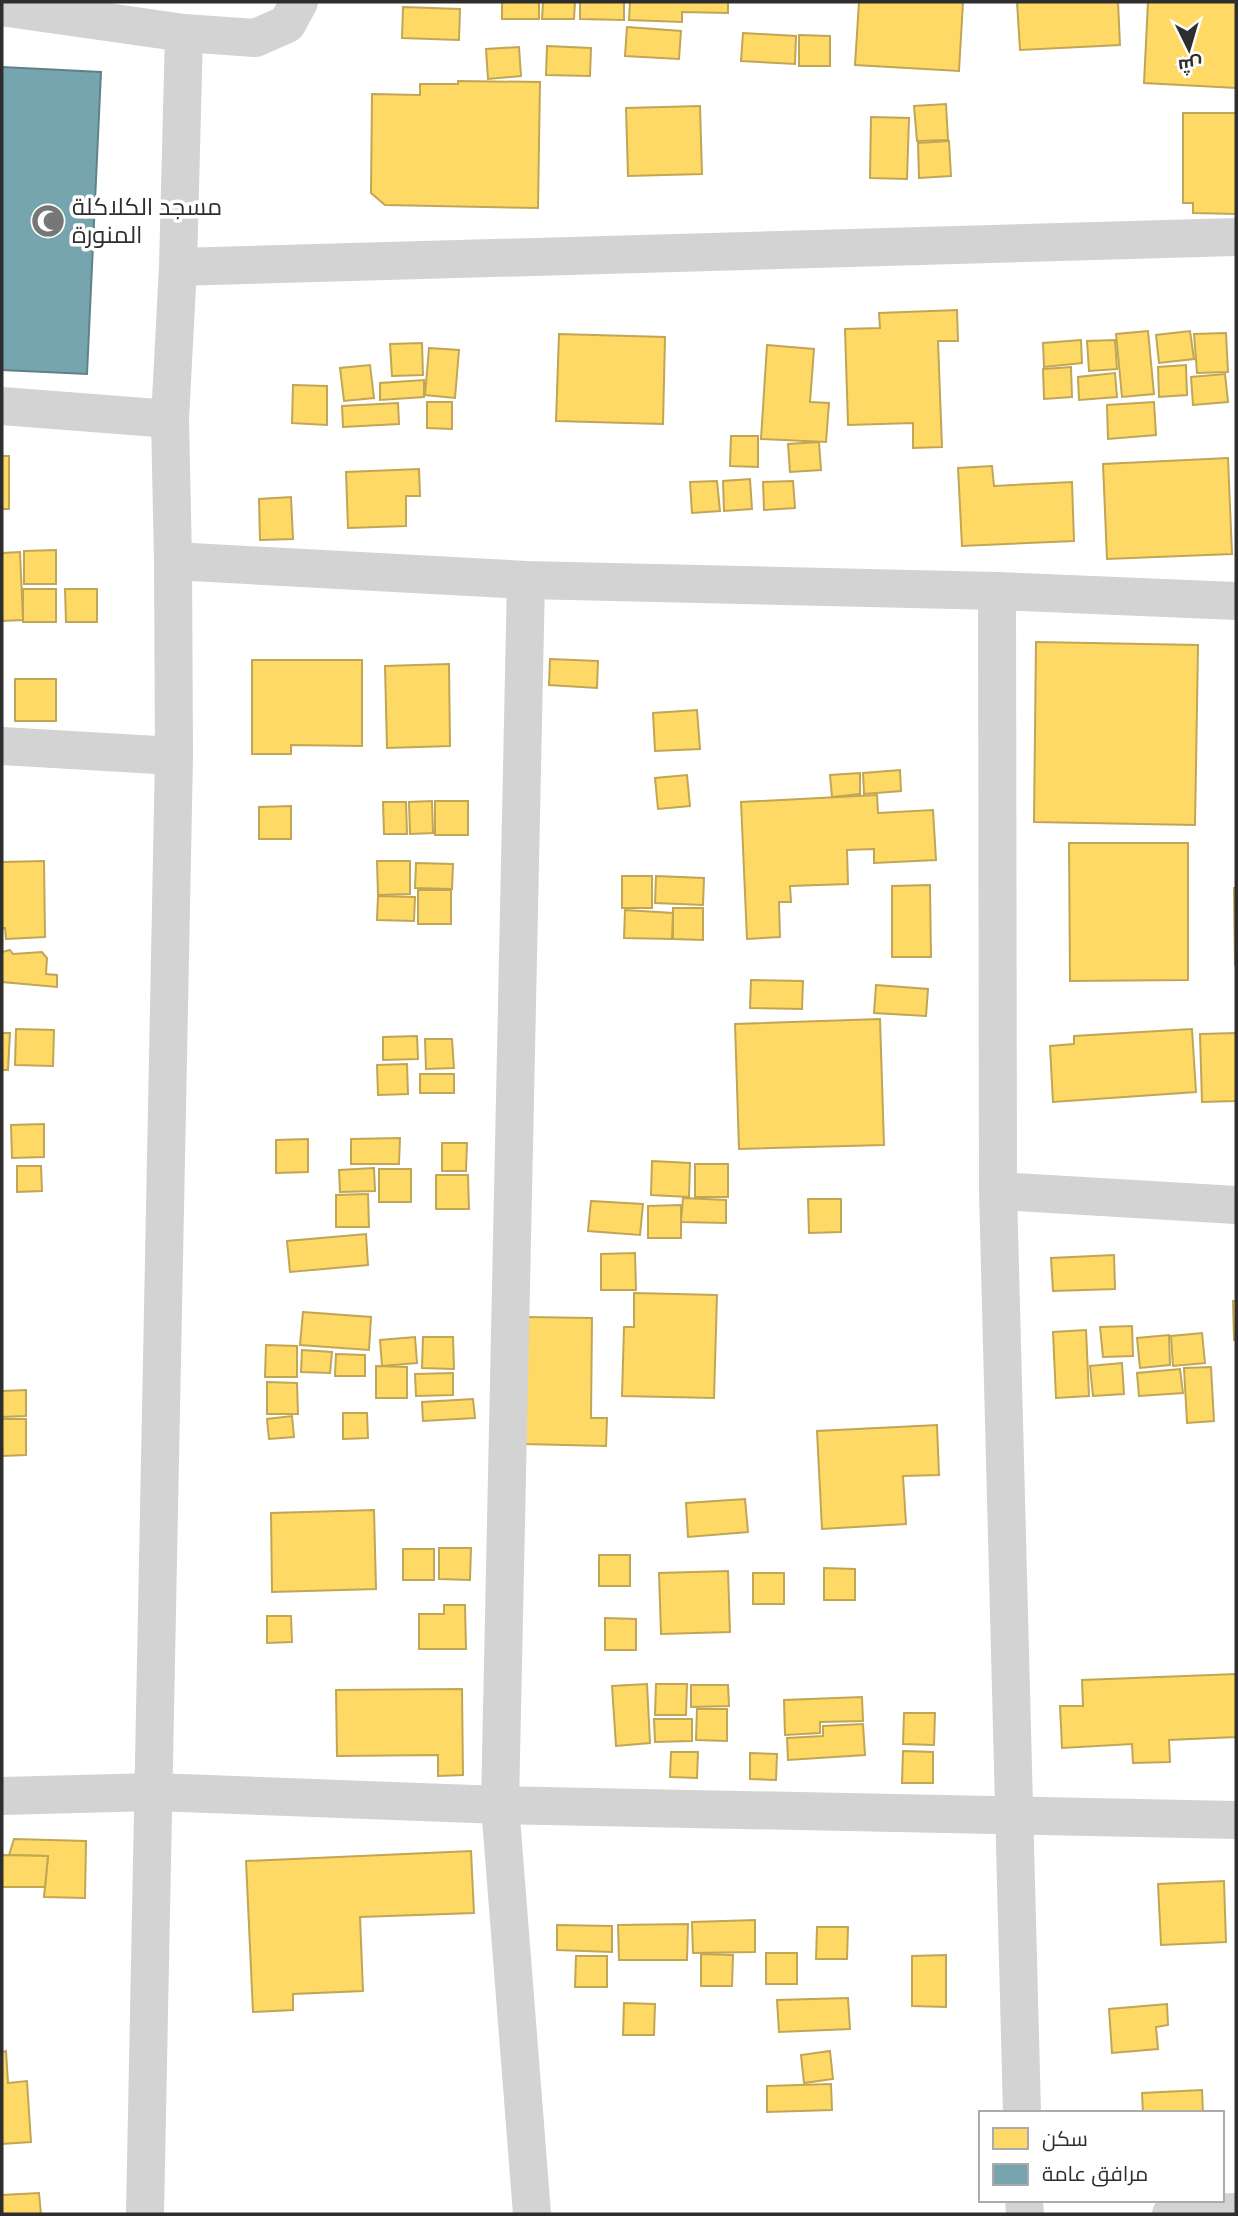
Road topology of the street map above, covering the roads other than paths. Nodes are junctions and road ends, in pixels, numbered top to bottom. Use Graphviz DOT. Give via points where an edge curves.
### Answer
graph roads {
  1 [pos="299,2"];
  2 [pos="2,7"];
  3 [pos="184,33"];
  4 [pos="1236,237"];
  5 [pos="178,267"];
  6 [pos="2,406"];
  7 [pos="170,419"];
  8 [pos="173,561"];
  9 [pos="526,580"];
  10 [pos="997,591"];
  11 [pos="1236,601"];
  12 [pos="2,746"];
  13 [pos="174,756"];
  14 [pos="998,1191"];
  15 [pos="1236,1205"];
  16 [pos="154,1792"];
  17 [pos="2,1796"];
  18 [pos="500,1805"];
  19 [pos="1014,1815"];
  20 [pos="1236,1820"];
  21 [pos="1022,2111"];
  22 [pos="1236,2212"];
  23 [pos="145,2214"];
  24 [pos="532,2214"];
  25 [pos="1171,2214"];
  1 -- 3 [label="street" via="287,24 255,38"];
  2 -- 3 [label="street"];
  3 -- 5 [label="street"];
  4 -- 5 [label="street"];
  5 -- 7 [label="street"];
  6 -- 7 [label="street"];
  7 -- 8 [label="street"];
  8 -- 9 [label="street"];
  8 -- 13 [label="street"];
  9 -- 10 [label="street"];
  9 -- 18 [label="street"];
  10 -- 11 [label="street"];
  10 -- 14 [label="street"];
  12 -- 13 [label="street"];
  13 -- 16 [label="street"];
  14 -- 15 [label="street"];
  14 -- 19 [label="street"];
  16 -- 17 [label="street"];
  16 -- 18 [label="street"];
  16 -- 23 [label="street"];
  18 -- 19 [label="street"];
  18 -- 24 [label="street"];
  19 -- 20 [label="street"];
  19 -- 21 [label="street"];
  22 -- 25 [label="street"];
}
